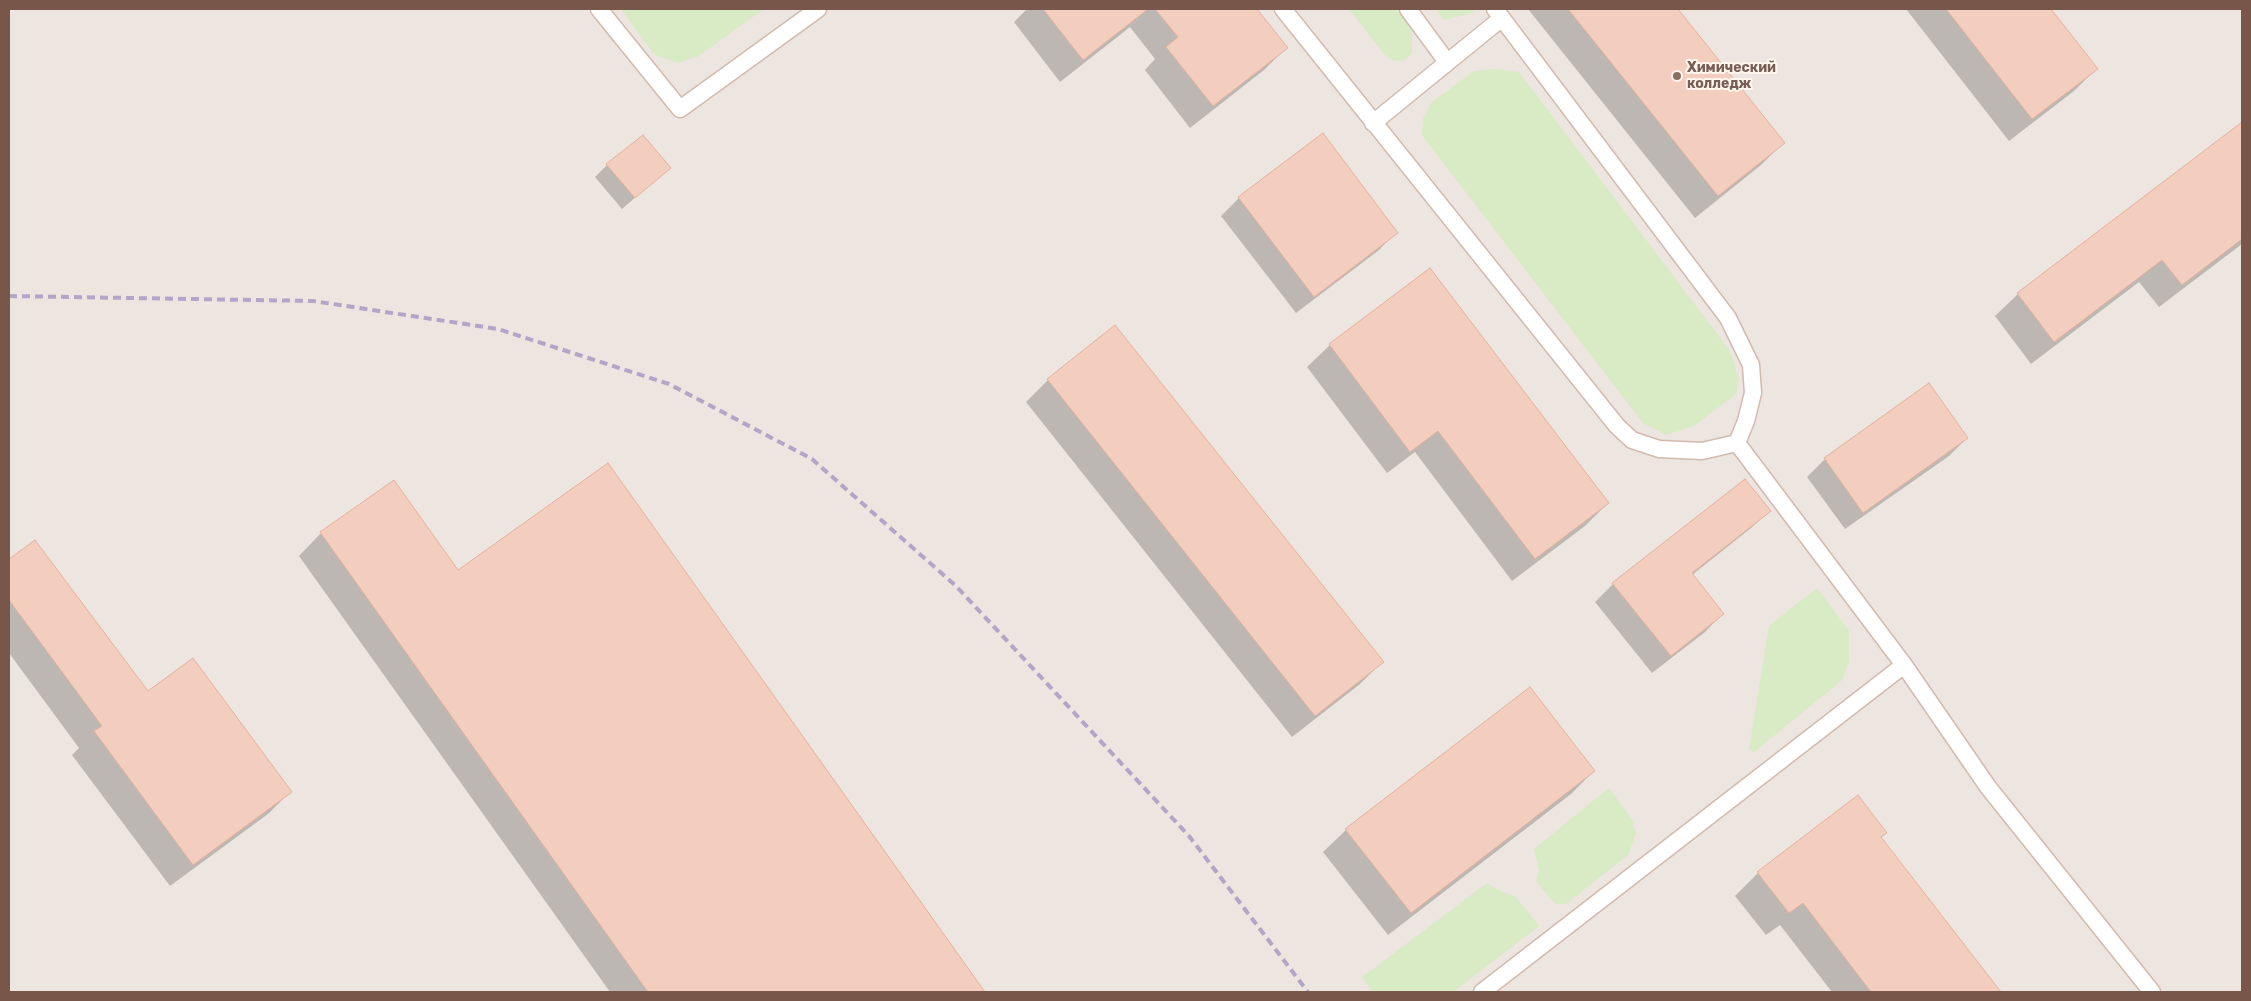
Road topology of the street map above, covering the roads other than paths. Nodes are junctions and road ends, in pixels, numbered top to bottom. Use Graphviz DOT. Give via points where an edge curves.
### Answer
graph roads {
  1 [pos="599,9"];
  2 [pos="818,9"];
  3 [pos="1283,9"];
  4 [pos="1408,9"];
  5 [pos="1498,14"];
  6 [pos="1447,62"];
  7 [pos="1373,123"];
  8 [pos="1737,443"];
  9 [pos="1904,665"];
  10 [pos="1482,992"];
  11 [pos="2152,992"];
  1 -- 2 [label="lane" via="680,109"];
  3 -- 7 [label="lane"];
  4 -- 6 [label="lane"];
  5 -- 6 [label="lane"];
  5 -- 8 [label="lane" via="1728,318 1751,366 1753,393"];
  6 -- 7 [label="lane"];
  7 -- 8 [label="lane" via="1617,426 1632,440 1659,449 1702,451"];
  8 -- 9 [label="lane"];
  9 -- 10 [label="lane"];
  9 -- 11 [label="lane" via="1988,787"];
}
